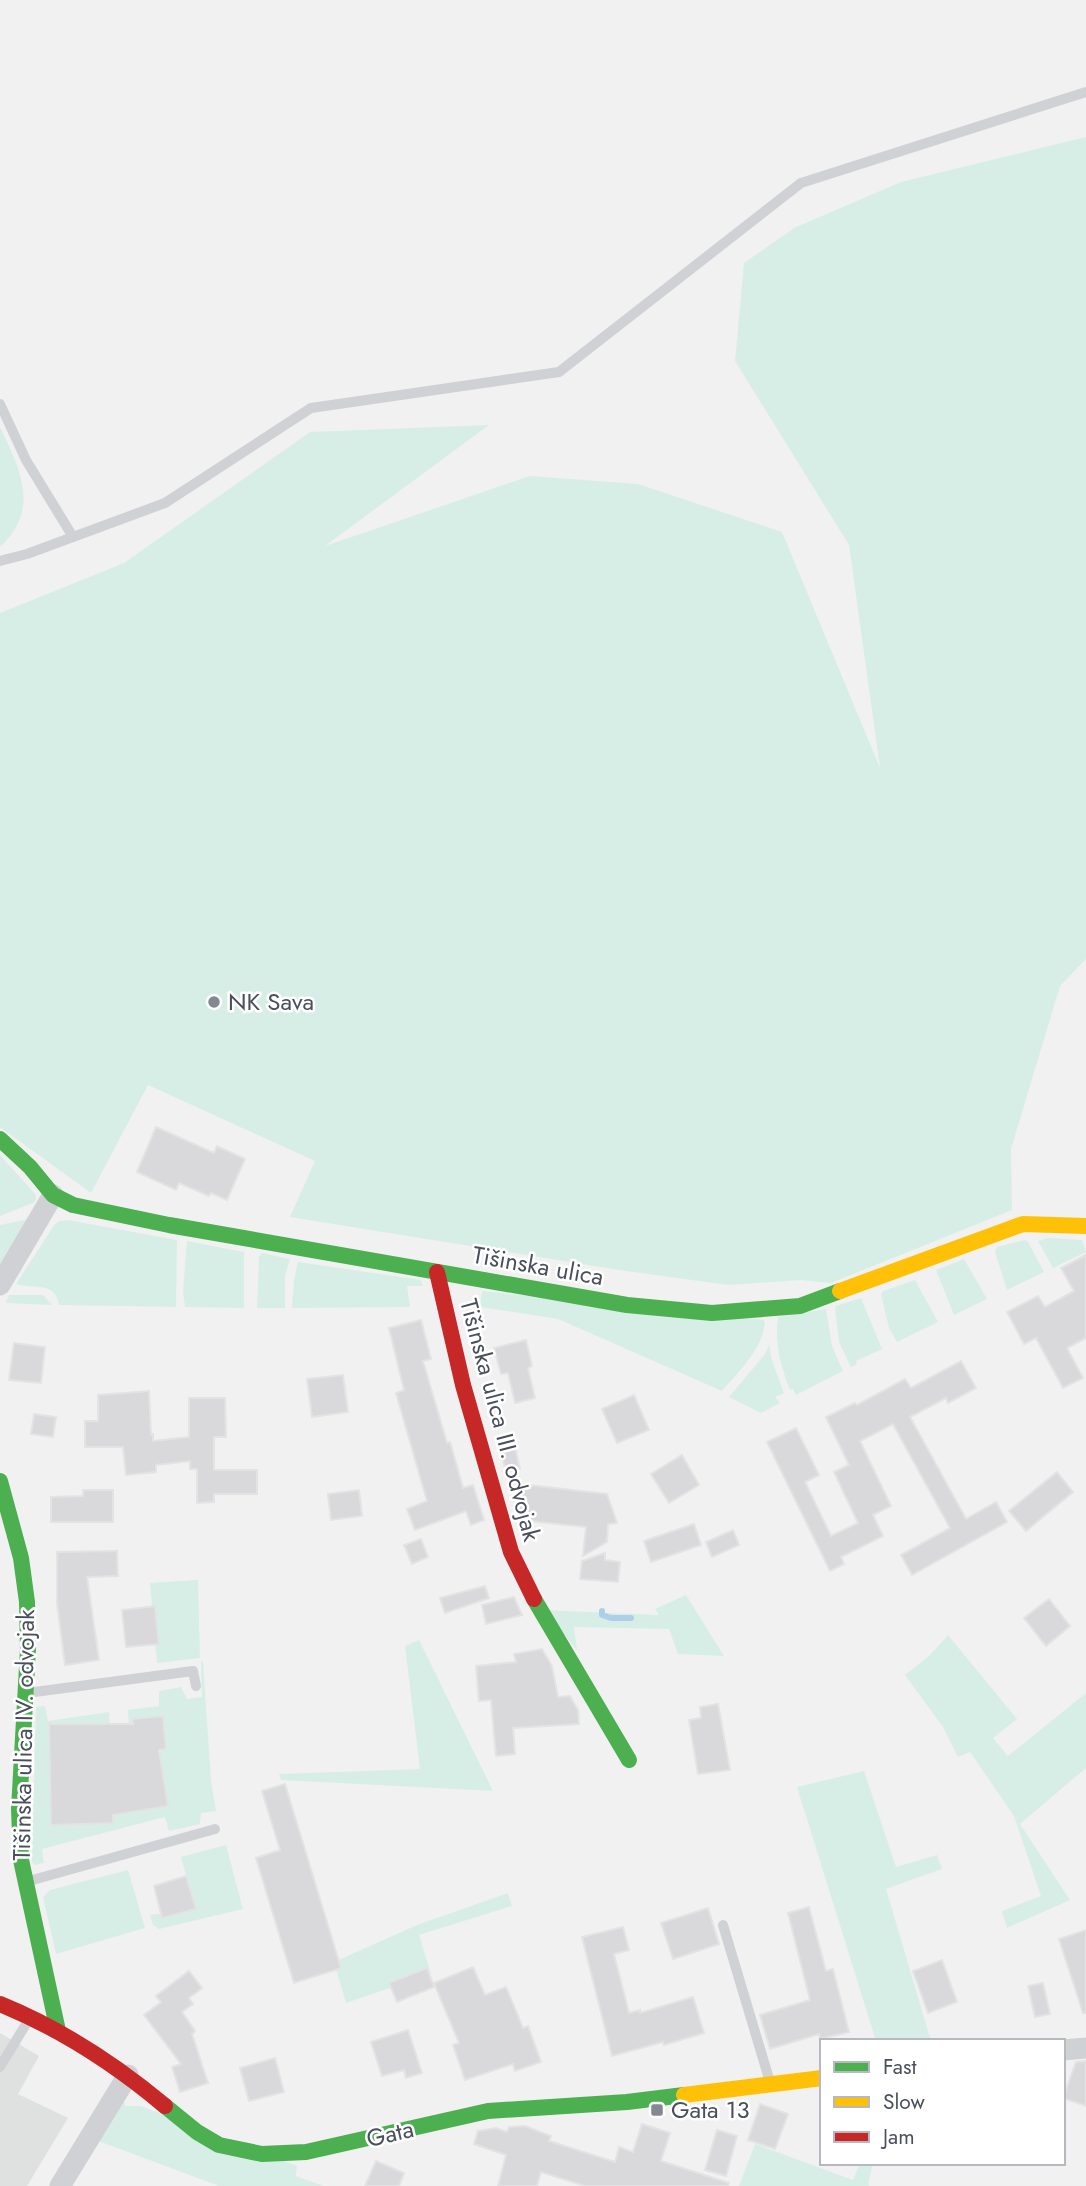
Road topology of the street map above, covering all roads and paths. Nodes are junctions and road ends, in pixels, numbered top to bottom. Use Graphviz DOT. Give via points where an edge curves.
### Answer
graph roads {
  1 [pos="1086,92"];
  2 [pos="0,404"];
  3 [pos="73,537"];
  4 [pos="0,561"];
  5 [pos="0,1139"];
  6 [pos="53,1195"];
  7 [pos="1086,1226"];
  8 [pos="437,1272"];
  9 [pos="0,1285"];
  10 [pos="0,1480"];
  11 [pos="196,1686"];
  12 [pos="25,1693"];
  13 [pos="629,1760"];
  14 [pos="215,1829"];
  15 [pos="24,1882"];
  16 [pos="723,1925"];
  17 [pos="0,2004"];
  18 [pos="30,2017"];
  19 [pos="58,2031"];
  20 [pos="1086,2048"];
  21 [pos="1065,2050"];
  22 [pos="0,2067"];
  23 [pos="128,2075"];
  24 [pos="820,2078"];
  25 [pos="770,2085"];
  26 [pos="60,2186"];
  1 -- 3 [label="lane" via="801,183 559,372 311,408 165,503"];
  2 -- 3 [label="lane" via="26,460"];
  3 -- 4 [label="lane"];
  5 -- 6 [label="street, Tišinska ulica"];
  6 -- 8 [label="street, Tišinska ulica" via="73,1205 169,1225"];
  6 -- 9 [label="street"];
  7 -- 8 [label="street, Tišinska ulica" via="1023,1224 800,1306 712,1313 627,1305"];
  8 -- 13 [label="street, Tišinska ulica III. odvojak" via="511,1552 543,1617"];
  10 -- 12 [label="street, Tišinska ulica IV. odvojak" via="27,1602"];
  11 -- 12 [label="lane" via="193,1671"];
  12 -- 15 [label="street, Tišinska ulica IV. odvojak" via="19,1809"];
  14 -- 15 [label="lane"];
  15 -- 19 [label="street, Tišinska ulica IV. odvojak"];
  16 -- 25 [label="lane"];
  17 -- 18 [label="street, Gata"];
  18 -- 19 [label="street, Gata"];
  18 -- 22 [label="lane"];
  19 -- 23 [label="street, Gata"];
  20 -- 21 [label="street"];
  23 -- 25 [label="street, Gata" via="197,2132 219,2144 262,2154 306,2152 488,2111 627,2102"];
  23 -- 26 [label="street"];
  24 -- 25 [label="street, Gata"];
}
